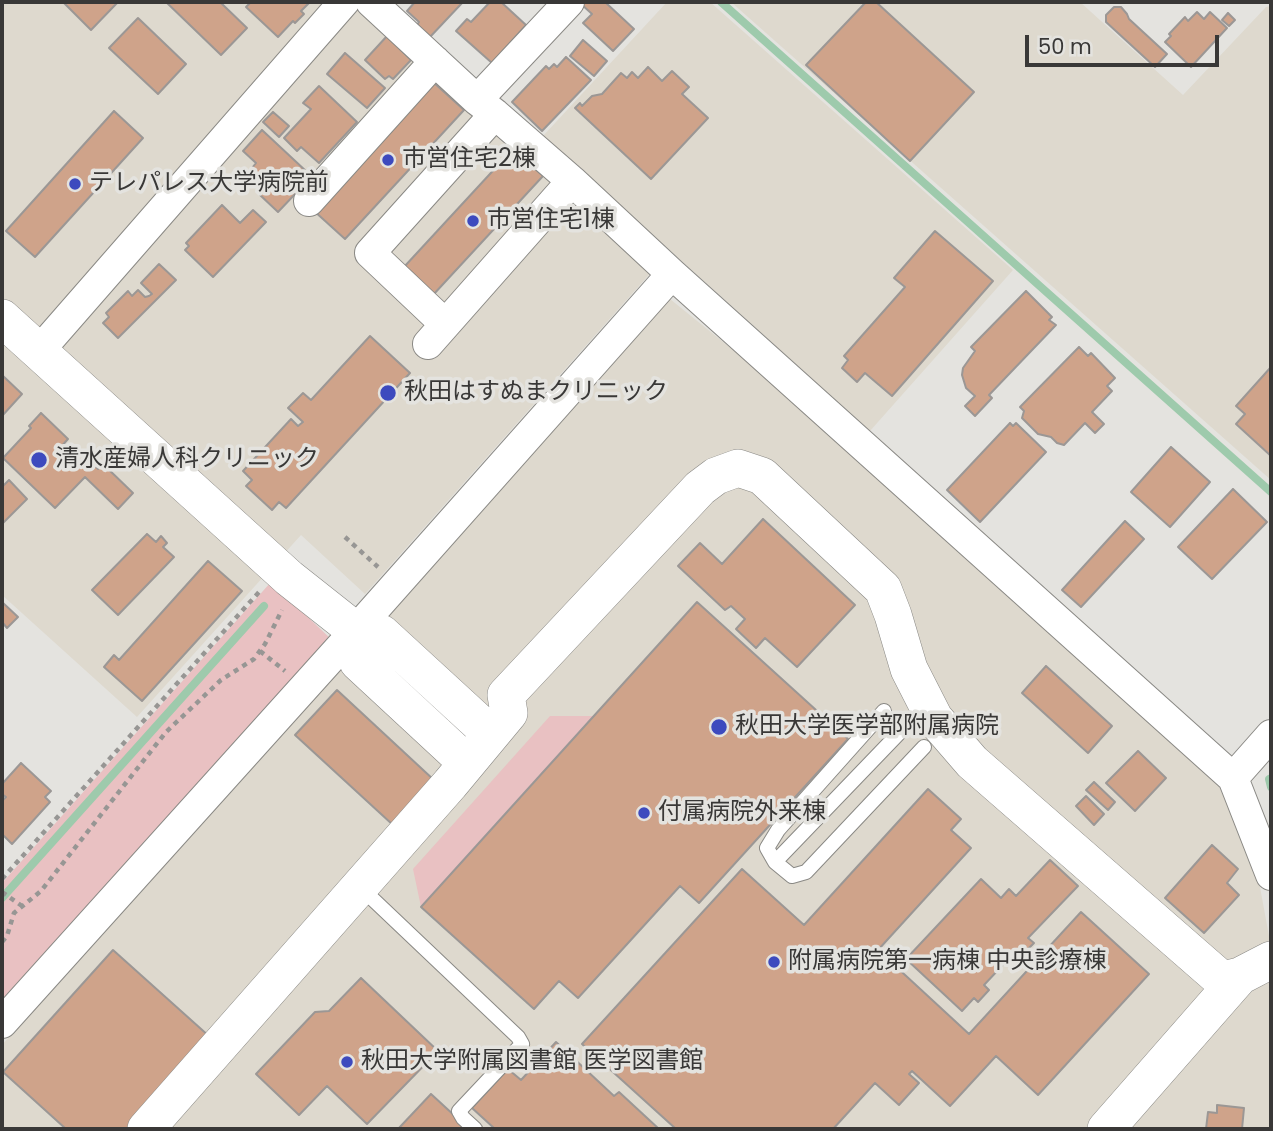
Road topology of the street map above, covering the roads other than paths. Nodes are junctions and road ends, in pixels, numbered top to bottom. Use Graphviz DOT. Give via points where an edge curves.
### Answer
graph roads {
  1 [pos="344,2"];
  2 [pos="371,2"];
  3 [pos="569,2"];
  4 [pos="435,61"];
  5 [pos="486,107"];
  6 [pos="572,181"];
  7 [pos="309,201"];
  8 [pos="672,274"];
  9 [pos="2,318"];
  10 [pos="39,351"];
  11 [pos="358,632"];
  12 [pos="927,704"];
  13 [pos="884,711"];
  14 [pos="491,734"];
  15 [pos="1271,735"];
  16 [pos="924,747"];
  17 [pos="467,763"];
  18 [pos="1233,778"];
  19 [pos="775,862"];
  20 [pos="1271,875"];
  21 [pos="360,887"];
  22 [pos="1256,968"];
  23 [pos="2,1023"];
  24 [pos="146,1129"];
  25 [pos="475,1129"];
  26 [pos="1105,1129"];
  1 -- 10 [label="street"];
  2 -- 4 [label="street"];
  3 -- 5 [label="street"];
  4 -- 5 [label="street"];
  4 -- 7 [label="street"];
  5 -- 6 [label="street"];
  5 -- 6 [label="street" via="370,253 437,334"];
  6 -- 8 [label="street"];
  8 -- 11 [label="street"];
  8 -- 18 [label="street"];
  9 -- 10 [label="street"];
  10 -- 11 [label="street" via="289,578"];
  11 -- 14 [label="street" via="381,634"];
  11 -- 17 [label="street" via="358,662"];
  11 -- 23 [label="street"];
  12 -- 14 [label="street" via="909,669 883,589 762,475 738,468 700,488 506,695 509,713"];
  12 -- 19 [label="lane"];
  12 -- 22 [label="street" via="972,762 1222,979"];
  13 -- 19 [label="lane" via="778,830 767,848"];
  14 -- 17 [label="street"];
  15 -- 18 [label="street"];
  16 -- 19 [label="lane" via="806,872 792,876"];
  17 -- 21 [label="street"];
  18 -- 20 [label="street"];
  21 -- 24 [label="street"];
  21 -- 25 [label="lane" via="522,1044 459,1111"];
  22 -- 26 [label="street"];
}
